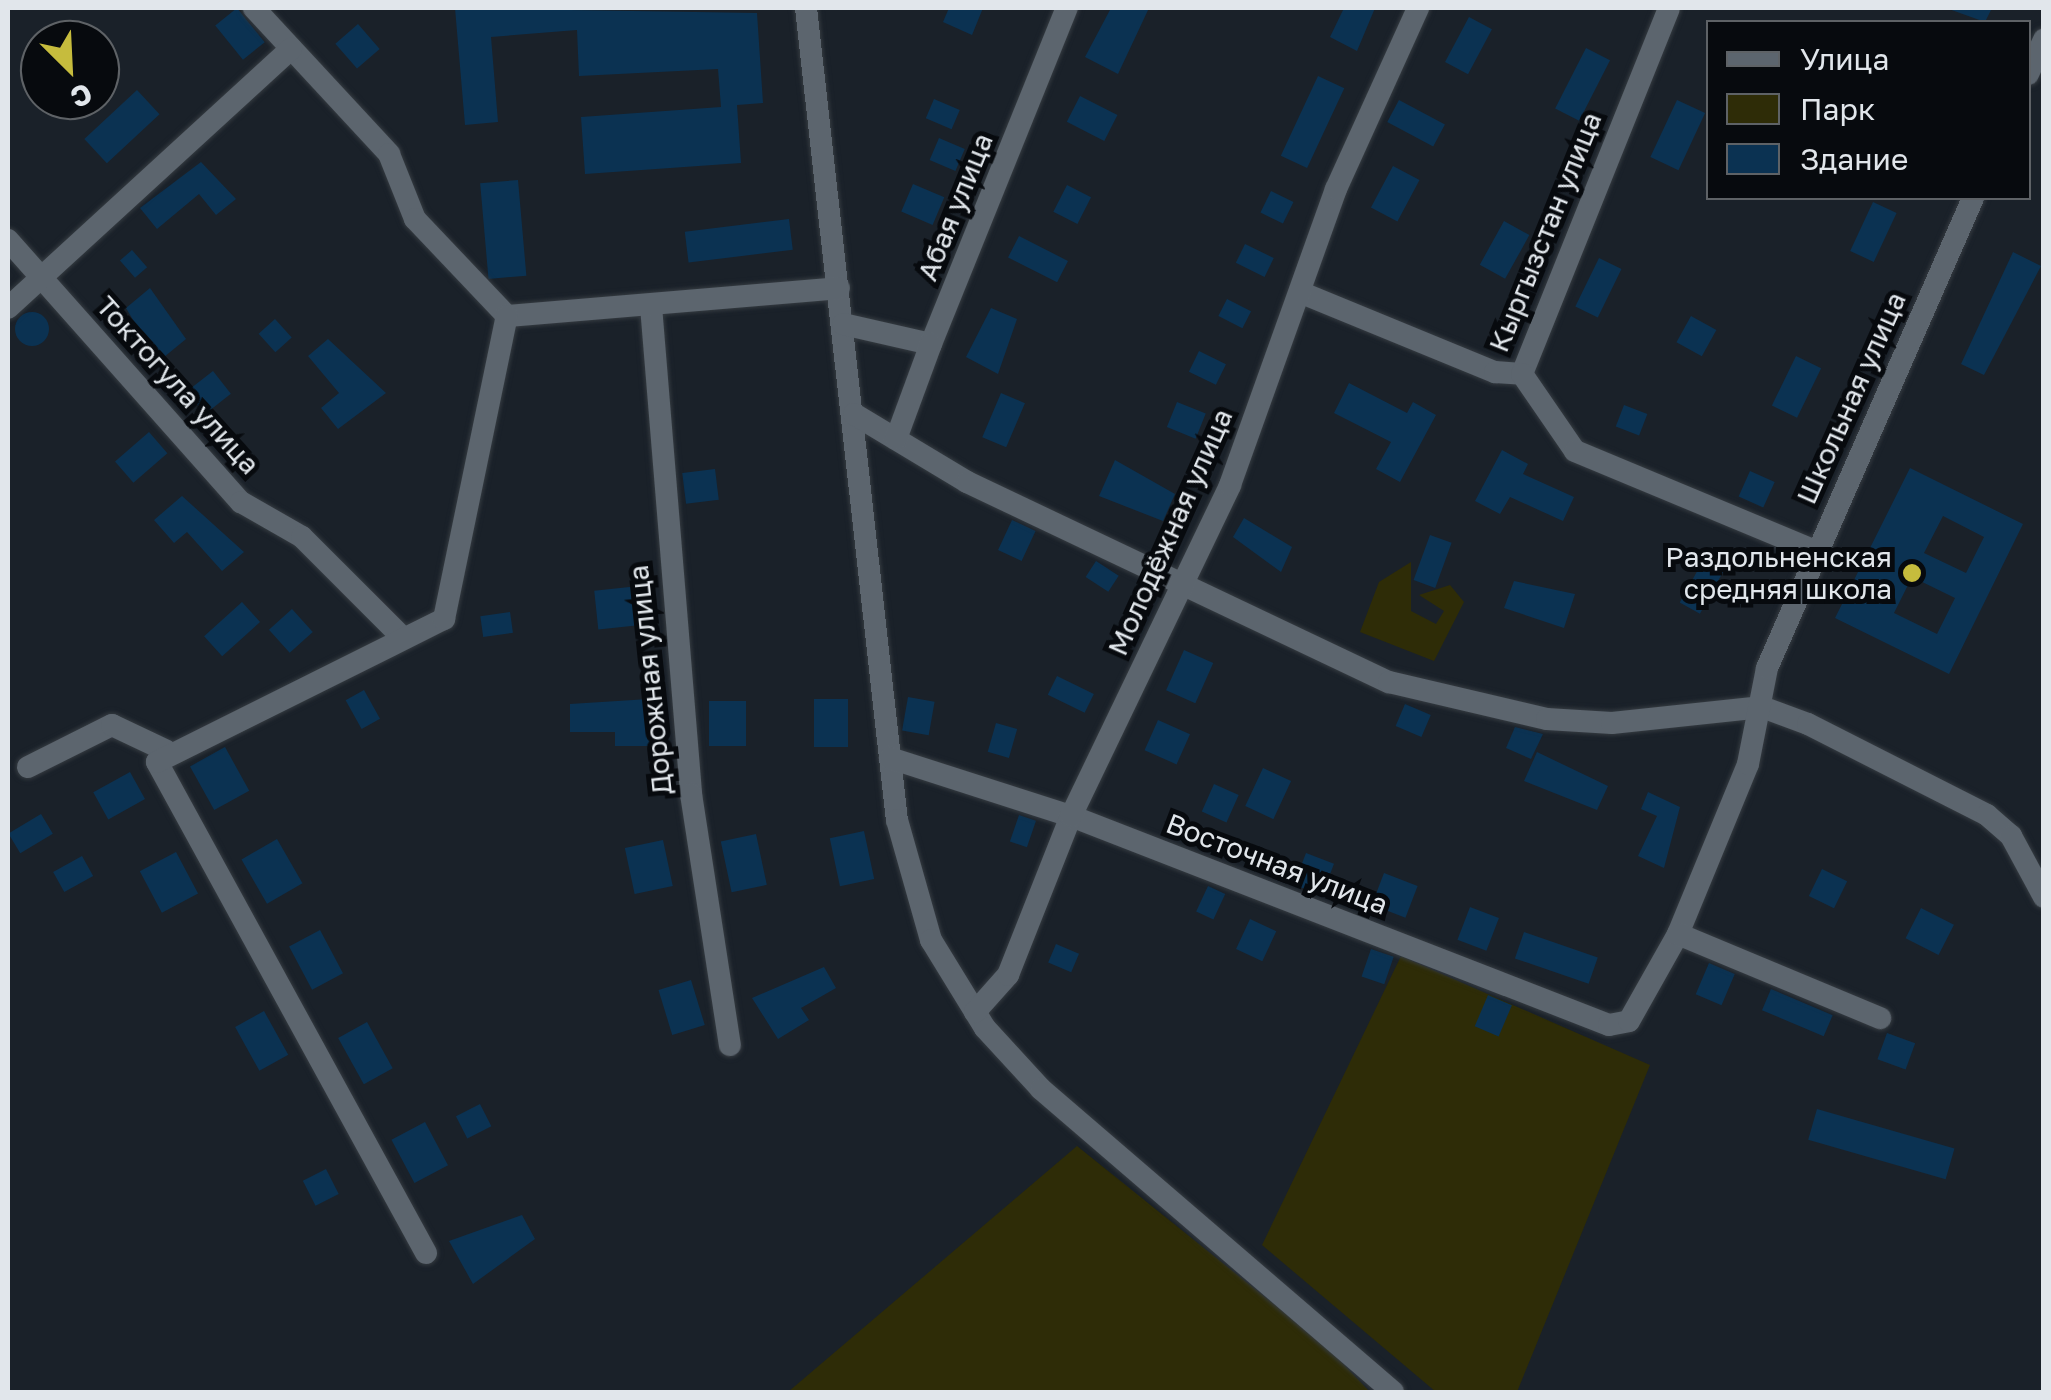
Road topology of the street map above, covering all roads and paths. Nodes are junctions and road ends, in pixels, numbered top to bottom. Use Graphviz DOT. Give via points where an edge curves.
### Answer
graph roads {
  1 [pos="254,8"];
  2 [pos="806,8"];
  3 [pos="1068,8"];
  4 [pos="1418,8"];
  5 [pos="1669,8"];
  6 [pos="2044,40"];
  7 [pos="291,49"];
  8 [pos="2031,68"];
  9 [pos="1972,200"];
  10 [pos="8,240"];
  11 [pos="41,276"];
  12 [pos="839,288"];
  13 [pos="1302,293"];
  14 [pos="651,306"];
  15 [pos="8,308"];
  16 [pos="507,316"];
  17 [pos="844,324"];
  18 [pos="932,344"];
  19 [pos="1522,374"];
  20 [pos="854,414"];
  21 [pos="896,439"];
  22 [pos="1815,551"];
  23 [pos="1183,583"];
  24 [pos="403,638"];
  25 [pos="1762,707"];
  26 [pos="165,750"];
  27 [pos="890,758"];
  28 [pos="28,767"];
  29 [pos="1071,816"];
  30 [pos="2044,896"];
  31 [pos="1678,934"];
  32 [pos="975,1012"];
  33 [pos="1638,1014"];
  34 [pos="1880,1018"];
  35 [pos="730,1045"];
  36 [pos="426,1253"];
  37 [pos="1393,1392"];
  1 -- 7 [label="street"];
  2 -- 12 [label="street"];
  3 -- 18 [label="street, Абая улица"];
  4 -- 13 [label="street, Молодёжная улица" via="1336,189"];
  5 -- 19 [label="street, Кыргызстан улица"];
  6 -- 8 [label="street"];
  7 -- 11 [label="street"];
  7 -- 16 [label="street" via="389,154 415,219"];
  9 -- 22 [label="street, Школьная улица"];
  10 -- 11 [label="street, Токтогула улица"];
  11 -- 15 [label="street"];
  11 -- 24 [label="street, Токтогула улица" via="241,502 302,537"];
  12 -- 14 [label="street"];
  12 -- 17 [label="street"];
  13 -- 19 [label="street, Кыргызстан улица" via="1495,372"];
  13 -- 23 [label="street, Молодёжная улица"];
  14 -- 16 [label="street"];
  14 -- 35 [label="street, Дорожная улица" via="690,794"];
  16 -- 24 [label="street" via="450,602 444,619"];
  17 -- 18 [label="street"];
  17 -- 20 [label="street"];
  18 -- 21 [label="street, Абая улица"];
  19 -- 22 [label="street" via="1574,450"];
  20 -- 21 [label="street"];
  20 -- 27 [label="street"];
  21 -- 23 [label="street"];
  22 -- 25 [label="street, Школьная улица" via="1767,668"];
  23 -- 25 [label="street" via="1388,682 1546,719 1631,722"];
  23 -- 29 [label="street, Молодёжная улица"];
  24 -- 26 [label="street"];
  25 -- 30 [label="street" via="1987,816 2020,850"];
  25 -- 31 [label="street, Школьная улица" via="1748,764"];
  26 -- 28 [label="street" via="112,725"];
  26 -- 36 [label="street" via="157,775"];
  27 -- 29 [label="street, Восточная улица"];
  27 -- 32 [label="street" via="931,940"];
  29 -- 32 [label="street, Молодёжная улица" via="1008,975"];
  29 -- 33 [label="street, Восточная улица" via="1609,1025"];
  31 -- 33 [label="street, Школьная улица"];
  31 -- 34 [label="street"];
  32 -- 37 [label="street" via="1066,1112 1302,1305"];
}
